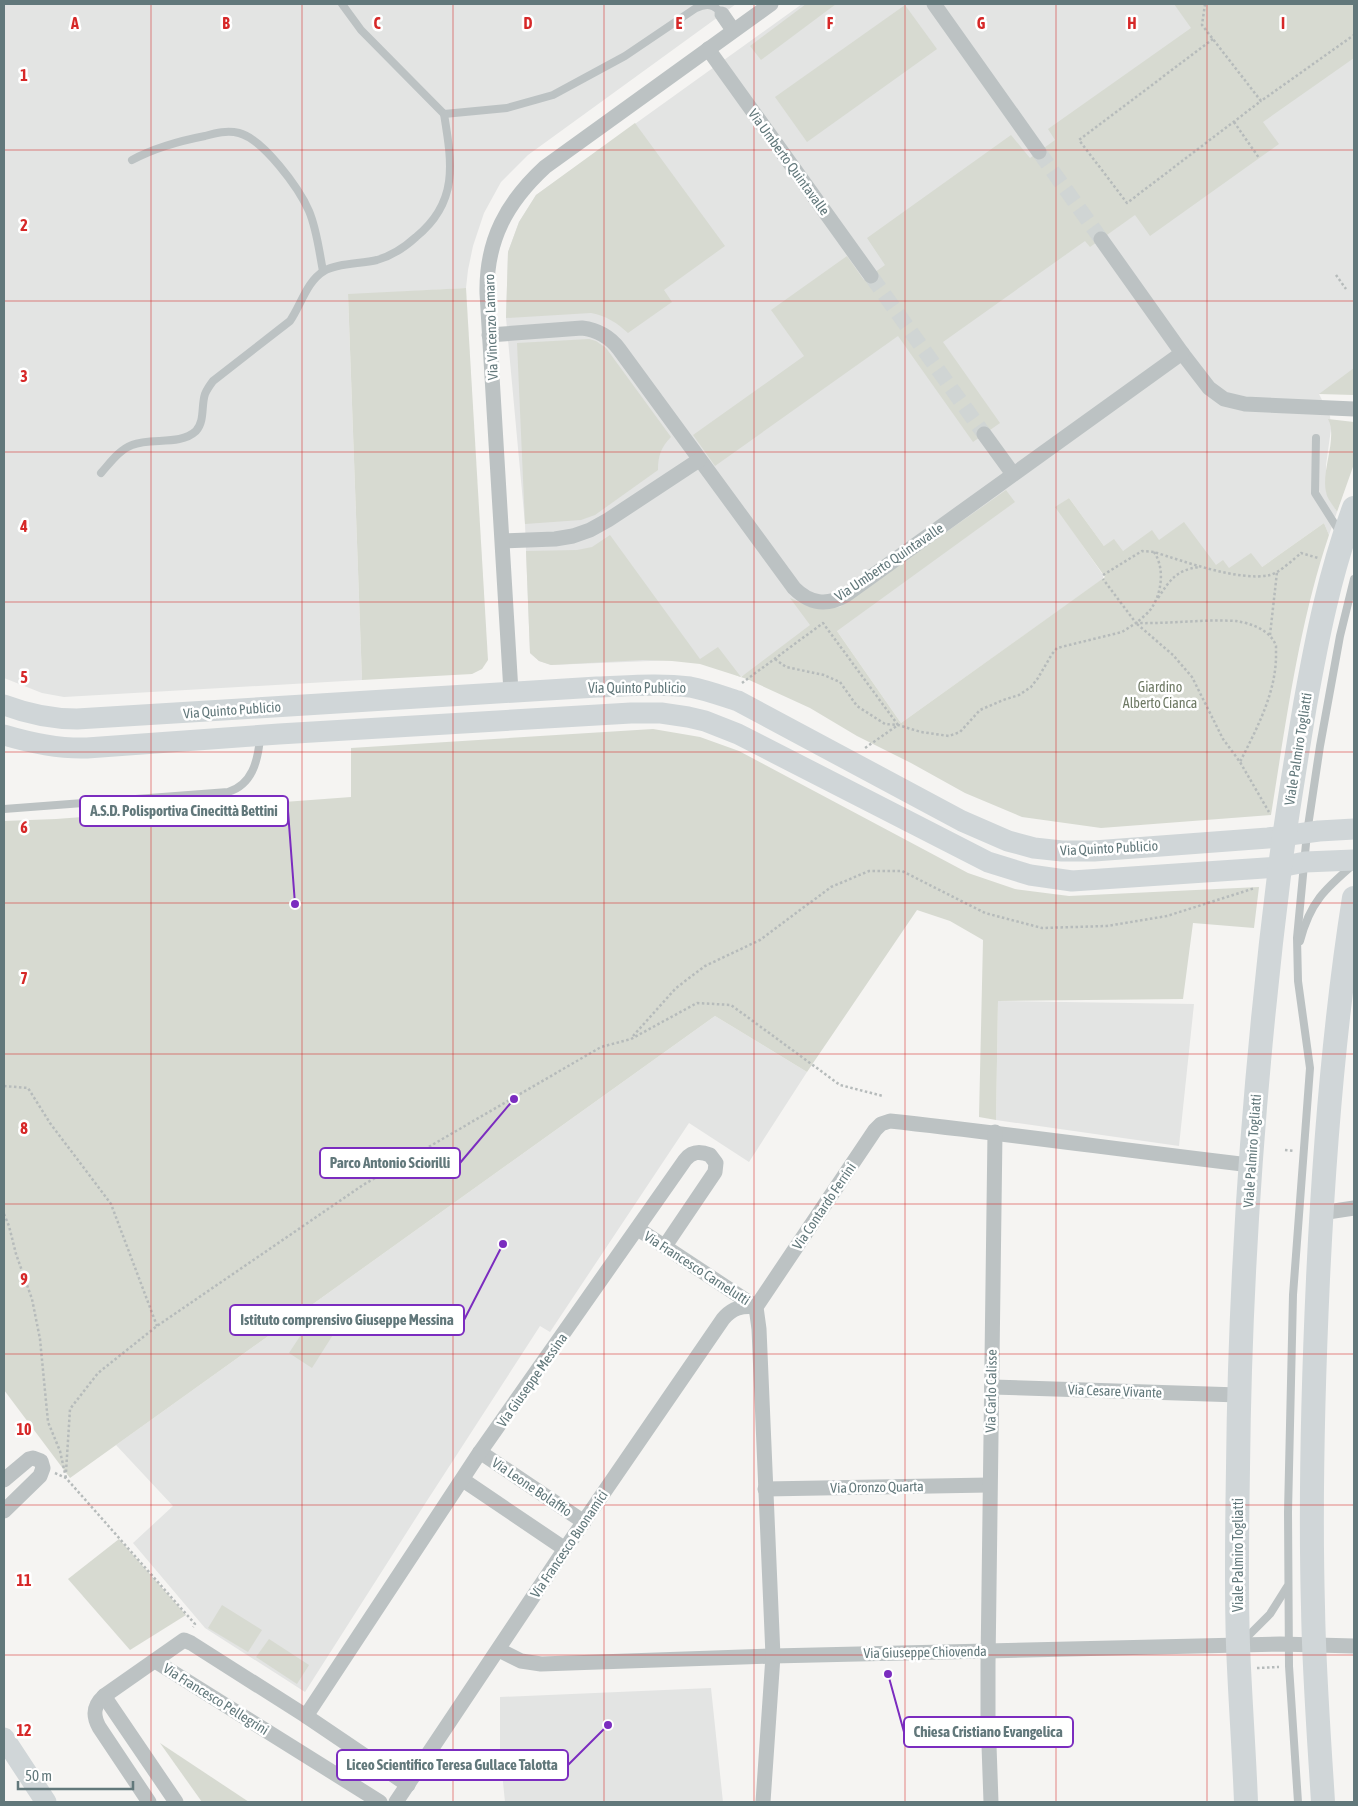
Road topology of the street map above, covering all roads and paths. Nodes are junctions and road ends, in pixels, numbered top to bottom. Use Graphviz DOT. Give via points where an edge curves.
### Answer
graph roads {
  1 [pos="342,4"];
  2 [pos="770,4"];
  3 [pos="934,4"];
  4 [pos="1205,4"];
  5 [pos="722,14"];
  6 [pos="734,30"];
  7 [pos="1354,35"];
  8 [pos="1213,39"];
  9 [pos="708,48"];
  10 [pos="1261,102"];
  11 [pos="444,114"];
  12 [pos="1234,122"];
  13 [pos="1039,152"];
  14 [pos="1260,158"];
  15 [pos="132,160"];
  16 [pos="1101,239"];
  17 [pos="323,271"];
  18 [pos="1336,275"];
  19 [pos="871,276"];
  20 [pos="1346,289"];
  21 [pos="489,335"];
  22 [pos="1182,353"];
  23 [pos="1354,409"];
  24 [pos="984,434"];
  25 [pos="1316,438"];
  26 [pos="698,460"];
  27 [pos="101,473"];
  28 [pos="1013,474"];
  29 [pos="1354,508"];
  30 [pos="1344,539"];
  31 [pos="503,541"];
  32 [pos="1154,552"];
  33 [pos="1324,560"];
  34 [pos="1200,567"];
  35 [pos="1277,571"];
  36 [pos="1103,575"];
  37 [pos="1354,578"];
  38 [pos="1102,579"];
  39 [pos="1155,601"];
  40 [pos="1136,623"];
  41 [pos="1270,635"];
  42 [pos="775,659"];
  43 [pos="735,688"];
  44 [pos="511,692"];
  45 [pos="4,705"];
  46 [pos="497,721"];
  47 [pos="898,725"];
  48 [pos="4,735"];
  49 [pos="260,736"];
  50 [pos="861,752"];
  51 [pos="1240,762"];
  52 [pos="4,809"];
  53 [pos="1288,829"];
  54 [pos="1354,829"];
  55 [pos="1354,860"];
  56 [pos="1305,862"];
  57 [pos="1354,864"];
  58 [pos="1280,867"];
  59 [pos="1260,887"];
  60 [pos="1354,898"];
  61 [pos="1298,952"];
  62 [pos="631,1039"];
  63 [pos="4,1086"];
  64 [pos="883,1096"];
  65 [pos="995,1132"];
  66 [pos="1285,1150"];
  67 [pos="1294,1151"];
  68 [pos="1250,1165"];
  69 [pos="1354,1208"];
  70 [pos="1321,1213"];
  71 [pos="4,1214"];
  72 [pos="638,1229"];
  73 [pos="665,1246"];
  74 [pos="756,1307"];
  75 [pos="158,1326"];
  76 [pos="992,1387"];
  77 [pos="1239,1395"];
  78 [pos="480,1452"];
  79 [pos="43,1468"];
  80 [pos="66,1472"];
  81 [pos="66,1478"];
  82 [pos="4,1480"];
  83 [pos="463,1480"];
  84 [pos="989,1485"];
  85 [pos="765,1489"];
  86 [pos="4,1511"];
  87 [pos="584,1522"];
  88 [pos="565,1549"];
  89 [pos="1288,1586"];
  90 [pos="184,1640"];
  91 [pos="1289,1644"];
  92 [pos="1314,1644"];
  93 [pos="1238,1645"];
  94 [pos="1354,1646"];
  95 [pos="499,1650"];
  96 [pos="988,1650"];
  97 [pos="773,1656"];
  98 [pos="155,1661"];
  99 [pos="1283,1667"];
  100 [pos="1248,1668"];
  101 [pos="104,1696"];
  102 [pos="306,1716"];
  103 [pos="4,1738"];
  104 [pos="408,1785"];
  105 [pos="46,1802"];
  106 [pos="149,1802"];
  107 [pos="176,1802"];
  108 [pos="380,1802"];
  109 [pos="396,1802"];
  110 [pos="763,1802"];
  111 [pos="991,1802"];
  112 [pos="1246,1802"];
  113 [pos="1298,1802"];
  114 [pos="1323,1802"];
  1 -- 11 [label="lane" via="361,30"];
  2 -- 6 [label="street, Via Vincenzo Lamaro"];
  3 -- 13 [label="street"];
  4 -- 8 [label="path" via="1202,25"];
  5 -- 6 [label="street"];
  5 -- 11 [label="lane" via="714,6 704,4 609,66 542,99 507,108"];
  6 -- 9 [label="street, Via Vincenzo Lamaro"];
  7 -- 10 [label="path"];
  8 -- 10 [label="path"];
  8 -- 12 [label="path" via="1079,140 1127,203"];
  9 -- 19 [label="street, Via Umberto Quintavalle"];
  9 -- 21 [label="street, Via Vincenzo Lamaro" via="545,167 516,197 497,232 489,267"];
  10 -- 12 [label="path"];
  11 -- 17 [label="lane" via="451,177 447,196 434,218 416,237 392,254"];
  12 -- 14 [label="path"];
  15 -- 17 [label="lane" via="166,145 221,132 239,132 250,137 264,149 305,204 315,231"];
  16 -- 22 [label="street"];
  17 -- 27 [label="lane" via="311,284 290,321 213,381 206,392 200,424 194,433 177,439 132,445 118,454"];
  18 -- 20 [label="path"];
  21 -- 26 [label="street, Via Umberto Quintavalle" via="582,328 604,335 620,349"];
  21 -- 31 [label="street, Via Vincenzo Lamaro"];
  22 -- 23 [label="street" via="1209,388 1227,401"];
  22 -- 28 [label="street, Via Umberto Quintavalle"];
  24 -- 28 [label="street"];
  25 -- 30 [label="lane" via="1315,493"];
  26 -- 28 [label="street, Via Umberto Quintavalle" via="794,588 809,600 824,602 846,595"];
  26 -- 31 [label="street" via="590,530 555,539"];
  29 -- 30 [label="main road, Viale Palmiro Togliatti"];
  30 -- 53 [label="main road, Viale Palmiro Togliatti" via="1317,637"];
  31 -- 44 [label="street, Via Vincenzo Lamaro"];
  32 -- 34 [label="path"];
  32 -- 36 [label="path" via="1142,551"];
  32 -- 39 [label="path" via="1161,572 1161,586"];
  33 -- 35 [label="path" via="1301,553"];
  34 -- 35 [label="path" via="1246,576 1271,575"];
  34 -- 39 [label="path" via="1174,575"];
  35 -- 41 [label="path"];
  37 -- 53 [label="lane, Viale Palmiro Togliatti" via="1332,675"];
  38 -- 40 [label="path"];
  39 -- 40 [label="path"];
  40 -- 41 [label="path" via="1238,622"];
  40 -- 47 [label="path" via="1122,632 1057,648 1031,687 980,710 960,732 940,736"];
  40 -- 51 [label="path" via="1173,655 1192,677 1224,739"];
  41 -- 51 [label="path" via="1276,647 1275,675 1265,708"];
  42 -- 43 [label="path"];
  42 -- 47 [label="path" via="786,667 840,682 857,706 885,724"];
  42 -- 47 [label="path" via="823,623"];
  44 -- 45 [label="street, Via Quinto Publicio" via="77,719 34,715"];
  44 -- 46 [label="street" via="511,707"];
  44 -- 53 [label="street, Via Quinto Publicio" via="648,686 688,687 718,694 752,708 974,826 1034,848 1094,851"];
  46 -- 49 [label="street, Via Quinto Publicio"];
  46 -- 58 [label="street, Via Quinto Publicio" via="638,713 672,714 705,721 787,758 988,862 1041,877 1072,881"];
  47 -- 50 [label="path"];
  48 -- 49 [label="street, Via Quinto Publicio" via="73,748"];
  49 -- 52 [label="lane" via="250,777 240,788 228,792"];
  51 -- 53 [label="path"];
  53 -- 54 [label="street, Via Quinto Publicio"];
  53 -- 56 [label="lane"];
  53 -- 58 [label="main road, Viale Palmiro Togliatti"];
  55 -- 56 [label="street, Via Quinto Publicio"];
  56 -- 58 [label="street, Via Quinto Publicio"];
  56 -- 61 [label="lane" via="1298,918"];
  57 -- 61 [label="lane" via="1316,902 1306,921"];
  58 -- 68 [label="main road, Viale Palmiro Togliatti"];
  59 -- 62 [label="path" via="1167,916 1107,926 1042,928 985,913 902,872 869,871 830,887 760,940 705,966 676,988"];
  60 -- 70 [label="main road" via="1332,1080"];
  61 -- 89 [label="lane" via="1298,980 1310,1079 1293,1295"];
  62 -- 64 [label="path" via="697,1003 731,1006 840,1085"];
  62 -- 75 [label="path" via="600,1047 363,1185"];
  63 -- 75 [label="path" via="28,1088 111,1204"];
  65 -- 68 [label="street, Via Contardo Ferrini"];
  65 -- 74 [label="street, Via Contardo Ferrini" via="890,1121 881,1124"];
  65 -- 76 [label="street, Via Carlo Calisse"];
  66 -- 67 [label="path"];
  68 -- 77 [label="main road, Viale Palmiro Togliatti"];
  69 -- 70 [label="street"];
  70 -- 92 [label="main road" via="1314,1369"];
  71 -- 80 [label="path" via="32,1299 40,1339 48,1422"];
  72 -- 73 [label="street, Via Francesco Carnelutti"];
  72 -- 73 [label="street, Via Giuseppe Messina" via="688,1156 699,1152 710,1155 716,1163 715,1172"];
  72 -- 78 [label="street, Via Giuseppe Messina"];
  73 -- 74 [label="street, Via Francesco Carnelutti"];
  74 -- 85 [label="street"];
  74 -- 87 [label="street, Via Francesco Buonamici" via="743,1306 723,1319"];
  75 -- 80 [label="path" via="98,1373 70,1409"];
  76 -- 77 [label="street, Via Cesare Vivante"];
  76 -- 84 [label="street, Via Carlo Calisse"];
  77 -- 93 [label="main road, Viale Palmiro Togliatti"];
  78 -- 83 [label="street, Via Giuseppe Messina"];
  78 -- 87 [label="street, Via Leone Bolaffio"];
  79 -- 81 [label="path"];
  79 -- 82 [label="street" via="41,1461 34,1458"];
  79 -- 86 [label="street" via="40,1476"];
  80 -- 81 [label="path"];
  81 -- 90 [label="path" via="195,1624"];
  83 -- 88 [label="street"];
  83 -- 102 [label="street, Via Giuseppe Messina"];
  84 -- 85 [label="street, Via Oronzo Quarta"];
  84 -- 96 [label="street, Via Carlo Calisse"];
  85 -- 97 [label="street"];
  87 -- 88 [label="street, Via Francesco Buonamici"];
  88 -- 95 [label="street, Via Francesco Buonamici"];
  89 -- 91 [label="lane"];
  89 -- 93 [label="lane" via="1270,1614"];
  90 -- 98 [label="street, Via Francesco Pellegrini"];
  90 -- 102 [label="street"];
  91 -- 92 [label="street, Via Giuseppe Chiovenda"];
  91 -- 93 [label="street, Via Giuseppe Chiovenda"];
  91 -- 113 [label="lane"];
  92 -- 94 [label="street, Via Giuseppe Chiovenda"];
  92 -- 114 [label="main road"];
  93 -- 96 [label="street, Via Giuseppe Chiovenda"];
  93 -- 112 [label="main road, Viale Palmiro Togliatti"];
  95 -- 97 [label="street, Via Giuseppe Chiovenda" via="521,1661 541,1664"];
  95 -- 104 [label="street, Via Francesco Buonamici"];
  96 -- 97 [label="street, Via Giuseppe Chiovenda"];
  96 -- 111 [label="street, Via Carlo Calisse"];
  97 -- 110 [label="street"];
  98 -- 101 [label="street"];
  98 -- 108 [label="street, Via Francesco Pellegrini"];
  99 -- 100 [label="path"];
  101 -- 106 [label="street" via="95,1707 96,1722"];
  101 -- 107 [label="street"];
  102 -- 104 [label="street"];
  103 -- 105 [label="street"];
  104 -- 109 [label="street, Via Francesco Buonamici"];
}
